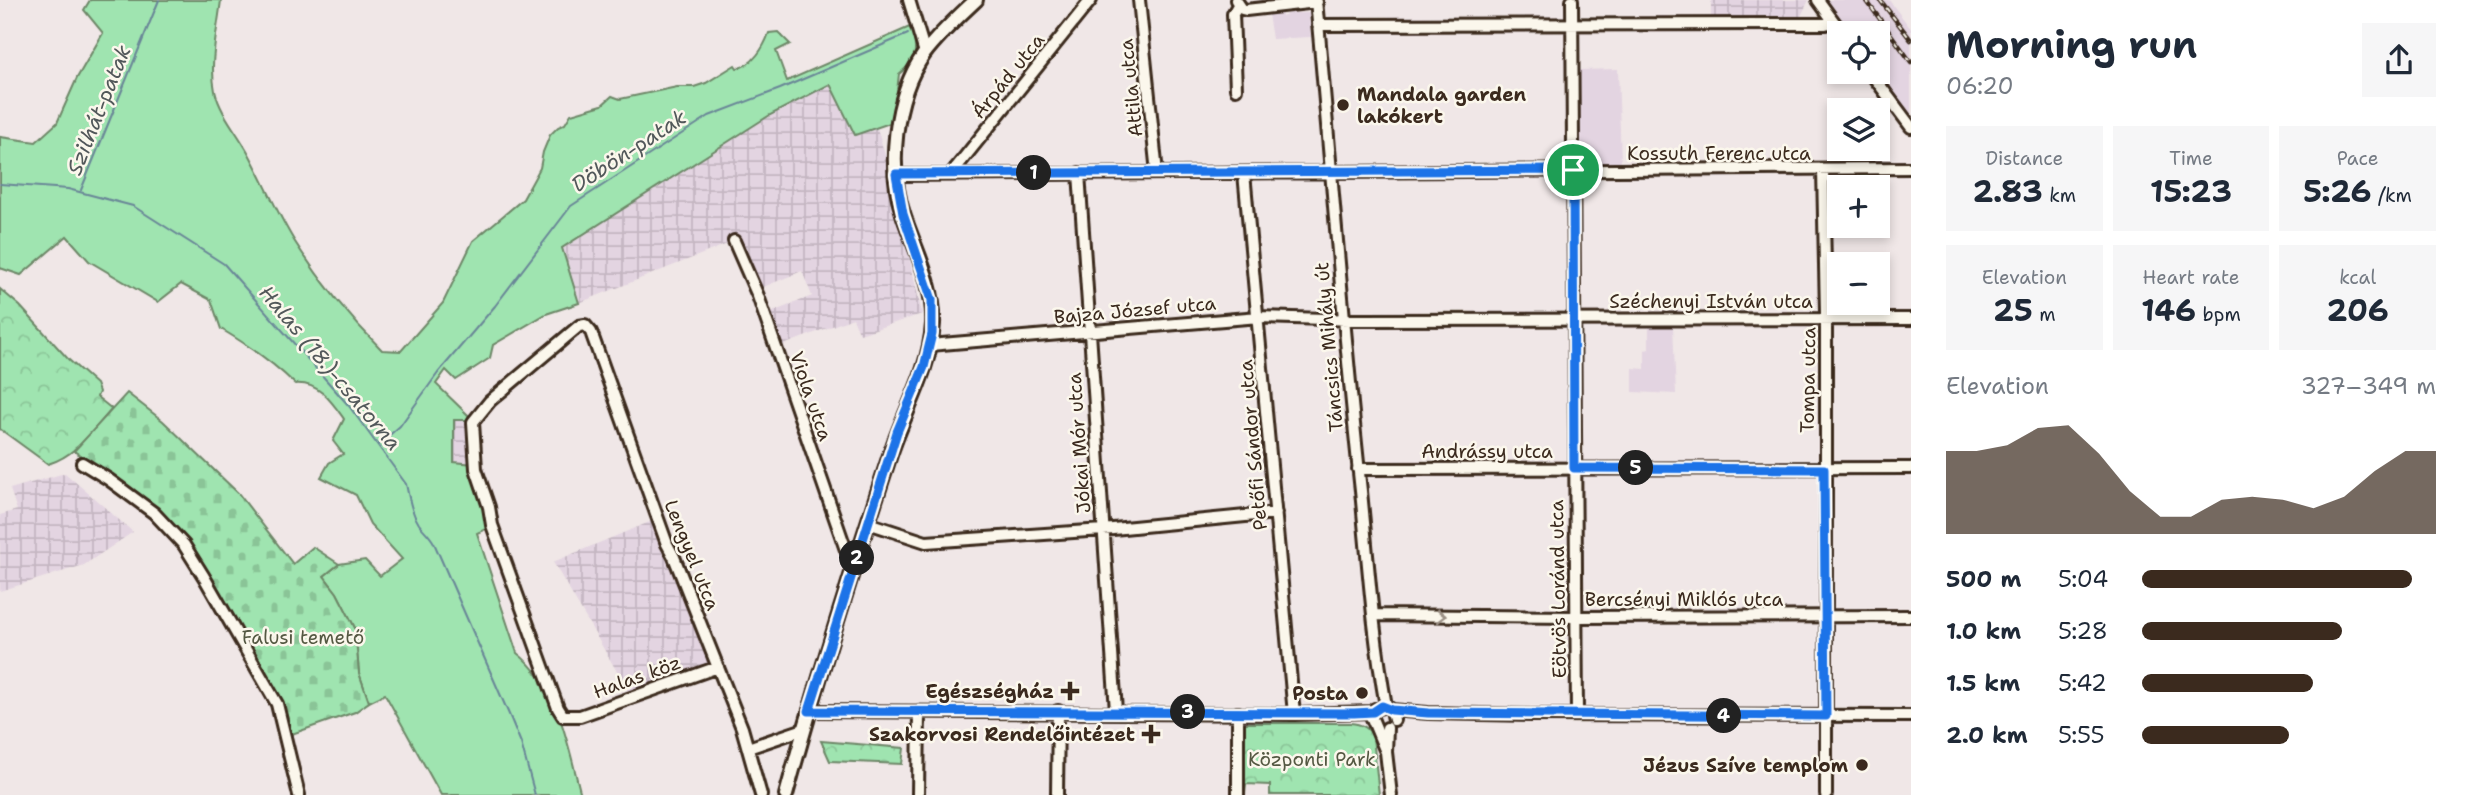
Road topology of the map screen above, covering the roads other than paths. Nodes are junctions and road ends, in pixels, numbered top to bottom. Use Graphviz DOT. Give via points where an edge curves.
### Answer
graph roads {
  1 [pos="909,0"];
  2 [pos="976,0"];
  3 [pos="1091,0"];
  4 [pos="1139,0"];
  5 [pos="1572,0"];
  6 [pos="1818,0"];
  7 [pos="1317,1"];
  8 [pos="1237,2"];
  9 [pos="1833,21"];
  10 [pos="1827,23"];
  11 [pos="1318,25"];
  12 [pos="1572,25"];
  13 [pos="925,53"];
  14 [pos="1879,84"];
  15 [pos="1236,89"];
  16 [pos="1911,127"];
  17 [pos="1911,168"];
  18 [pos="1573,170"];
  19 [pos="1823,170"];
  20 [pos="1331,172"];
  21 [pos="1079,173"];
  22 [pos="1157,173"];
  23 [pos="1244,173"];
  24 [pos="896,174"];
  25 [pos="951,174"];
  26 [pos="734,241"];
  27 [pos="1259,317"];
  28 [pos="1575,318"];
  29 [pos="1343,319"];
  30 [pos="1911,319"];
  31 [pos="1826,320"];
  32 [pos="1089,332"];
  33 [pos="930,345"];
  34 [pos="82,463"];
  35 [pos="1574,468"];
  36 [pos="1911,468"];
  37 [pos="1358,469"];
  38 [pos="1824,469"];
  39 [pos="1276,513"];
  40 [pos="868,523"];
  41 [pos="1103,530"];
  42 [pos="856,561"];
  43 [pos="1373,615"];
  44 [pos="1911,615"];
  45 [pos="1575,617"];
  46 [pos="1826,617"];
  47 [pos="718,667"];
  48 [pos="809,711"];
  49 [pos="1058,711"];
  50 [pos="1116,711"];
  51 [pos="919,712"];
  52 [pos="1238,713"];
  53 [pos="1294,714"];
  54 [pos="1577,715"];
  55 [pos="1382,716"];
  56 [pos="1826,716"];
  57 [pos="1911,716"];
  58 [pos="568,717"];
  59 [pos="804,729"];
  60 [pos="748,748"];
  61 [pos="299,795"];
  62 [pos="761,795"];
  63 [pos="786,795"];
  64 [pos="918,795"];
  65 [pos="1056,795"];
  66 [pos="1238,795"];
  67 [pos="1391,795"];
  68 [pos="1826,795"];
  1 -- 13 [label="street"];
  2 -- 13 [label="main road"];
  3 -- 25 [label="street, Árpád utca"];
  4 -- 22 [label="street, Attila utca"];
  5 -- 12 [label="street, Eötvös Loránd utca"];
  6 -- 9 [label="street"];
  7 -- 8 [label="street" via="1246,9"];
  7 -- 11 [label="street, Táncsics Mihály út"];
  8 -- 15 [label="street" via="1233,14"];
  10 -- 12 [label="street"];
  11 -- 12 [label="street"];
  11 -- 20 [label="street, Táncsics Mihály út"];
  12 -- 18 [label="street, Eötvös Loránd utca"];
  13 -- 24 [label="main road" via="906,91"];
  14 -- 16 [label="street"];
  17 -- 19 [label="street, Kossuth Ferenc utca"];
  18 -- 19 [label="street, Kossuth Ferenc utca"];
  18 -- 20 [label="street, Kossuth Ferenc utca"];
  18 -- 28 [label="street, Eötvös Loránd utca"];
  19 -- 31 [label="street, Tompa utca"];
  20 -- 23 [label="street, Kossuth Ferenc utca"];
  20 -- 29 [label="street, Táncsics Mihály út"];
  21 -- 22 [label="street, Kossuth Ferenc utca"];
  21 -- 25 [label="street, Kossuth Ferenc utca"];
  21 -- 32 [label="street, Jókai Mór utca"];
  22 -- 23 [label="street, Kossuth Ferenc utca"];
  23 -- 27 [label="street, Petőfi Sándor utca"];
  24 -- 25 [label="street, Kossuth Ferenc utca"];
  24 -- 33 [label="main road" via="903,214 932,300"];
  26 -- 42 [label="street, Viola utca" via="758,296 846,550"];
  27 -- 29 [label="street, Bajza József utca"];
  27 -- 32 [label="street, Bajza József utca"];
  27 -- 39 [label="street, Petőfi Sándor utca"];
  28 -- 29 [label="street, Széchenyi István utca"];
  28 -- 31 [label="street, Széchenyi István utca"];
  28 -- 35 [label="street, Eötvös Loránd utca"];
  29 -- 37 [label="street, Táncsics Mihály út"];
  30 -- 31 [label="street, Széchenyi István utca"];
  31 -- 38 [label="street, Tompa utca"];
  32 -- 33 [label="street, Bajza József utca"];
  32 -- 41 [label="street, Jókai Mór utca"];
  33 -- 40 [label="main road"];
  34 -- 61 [label="street" via="154,513 184,545 277,704"];
  35 -- 37 [label="street, Andrássy utca"];
  35 -- 38 [label="street, Andrássy utca"];
  35 -- 45 [label="street, Eötvös Loránd utca"];
  36 -- 38 [label="street, Andrássy utca"];
  37 -- 43 [label="street, Táncsics Mihály út"];
  38 -- 46 [label="street, Tompa utca"];
  39 -- 41 [label="street"];
  39 -- 53 [label="street, Petőfi Sándor utca"];
  40 -- 41 [label="street" via="926,542"];
  40 -- 42 [label="main road"];
  41 -- 50 [label="street, Jókai Mór utca"];
  42 -- 48 [label="main road"];
  43 -- 45 [label="street, Bercsényi Miklós utca, one-way"];
  43 -- 55 [label="street, Táncsics Mihály út"];
  44 -- 46 [label="street, Bercsényi Miklós utca"];
  45 -- 46 [label="street, Bercsényi Miklós utca"];
  45 -- 54 [label="street, Eötvös Loránd utca"];
  46 -- 56 [label="street, Tompa utca"];
  47 -- 58 [label="street, Halas köz"];
  47 -- 58 [label="street, Lengyel utca" via="667,544 589,328 579,326 490,401 473,422 476,468 497,542 558,708"];
  47 -- 60 [label="street, Lengyel utca"];
  48 -- 51 [label="street"];
  48 -- 59 [label="main road"];
  49 -- 50 [label="street"];
  49 -- 51 [label="street"];
  49 -- 65 [label="street"];
  50 -- 52 [label="street"];
  51 -- 64 [label="street"];
  52 -- 53 [label="street"];
  52 -- 66 [label="street"];
  53 -- 55 [label="street"];
  54 -- 55 [label="street"];
  54 -- 56 [label="street"];
  55 -- 67 [label="street, Táncsics Mihály út"];
  56 -- 57 [label="street"];
  56 -- 68 [label="street, Tompa utca"];
  59 -- 60 [label="street"];
  59 -- 63 [label="main road"];
  60 -- 62 [label="street, Lengyel utca"];
}
